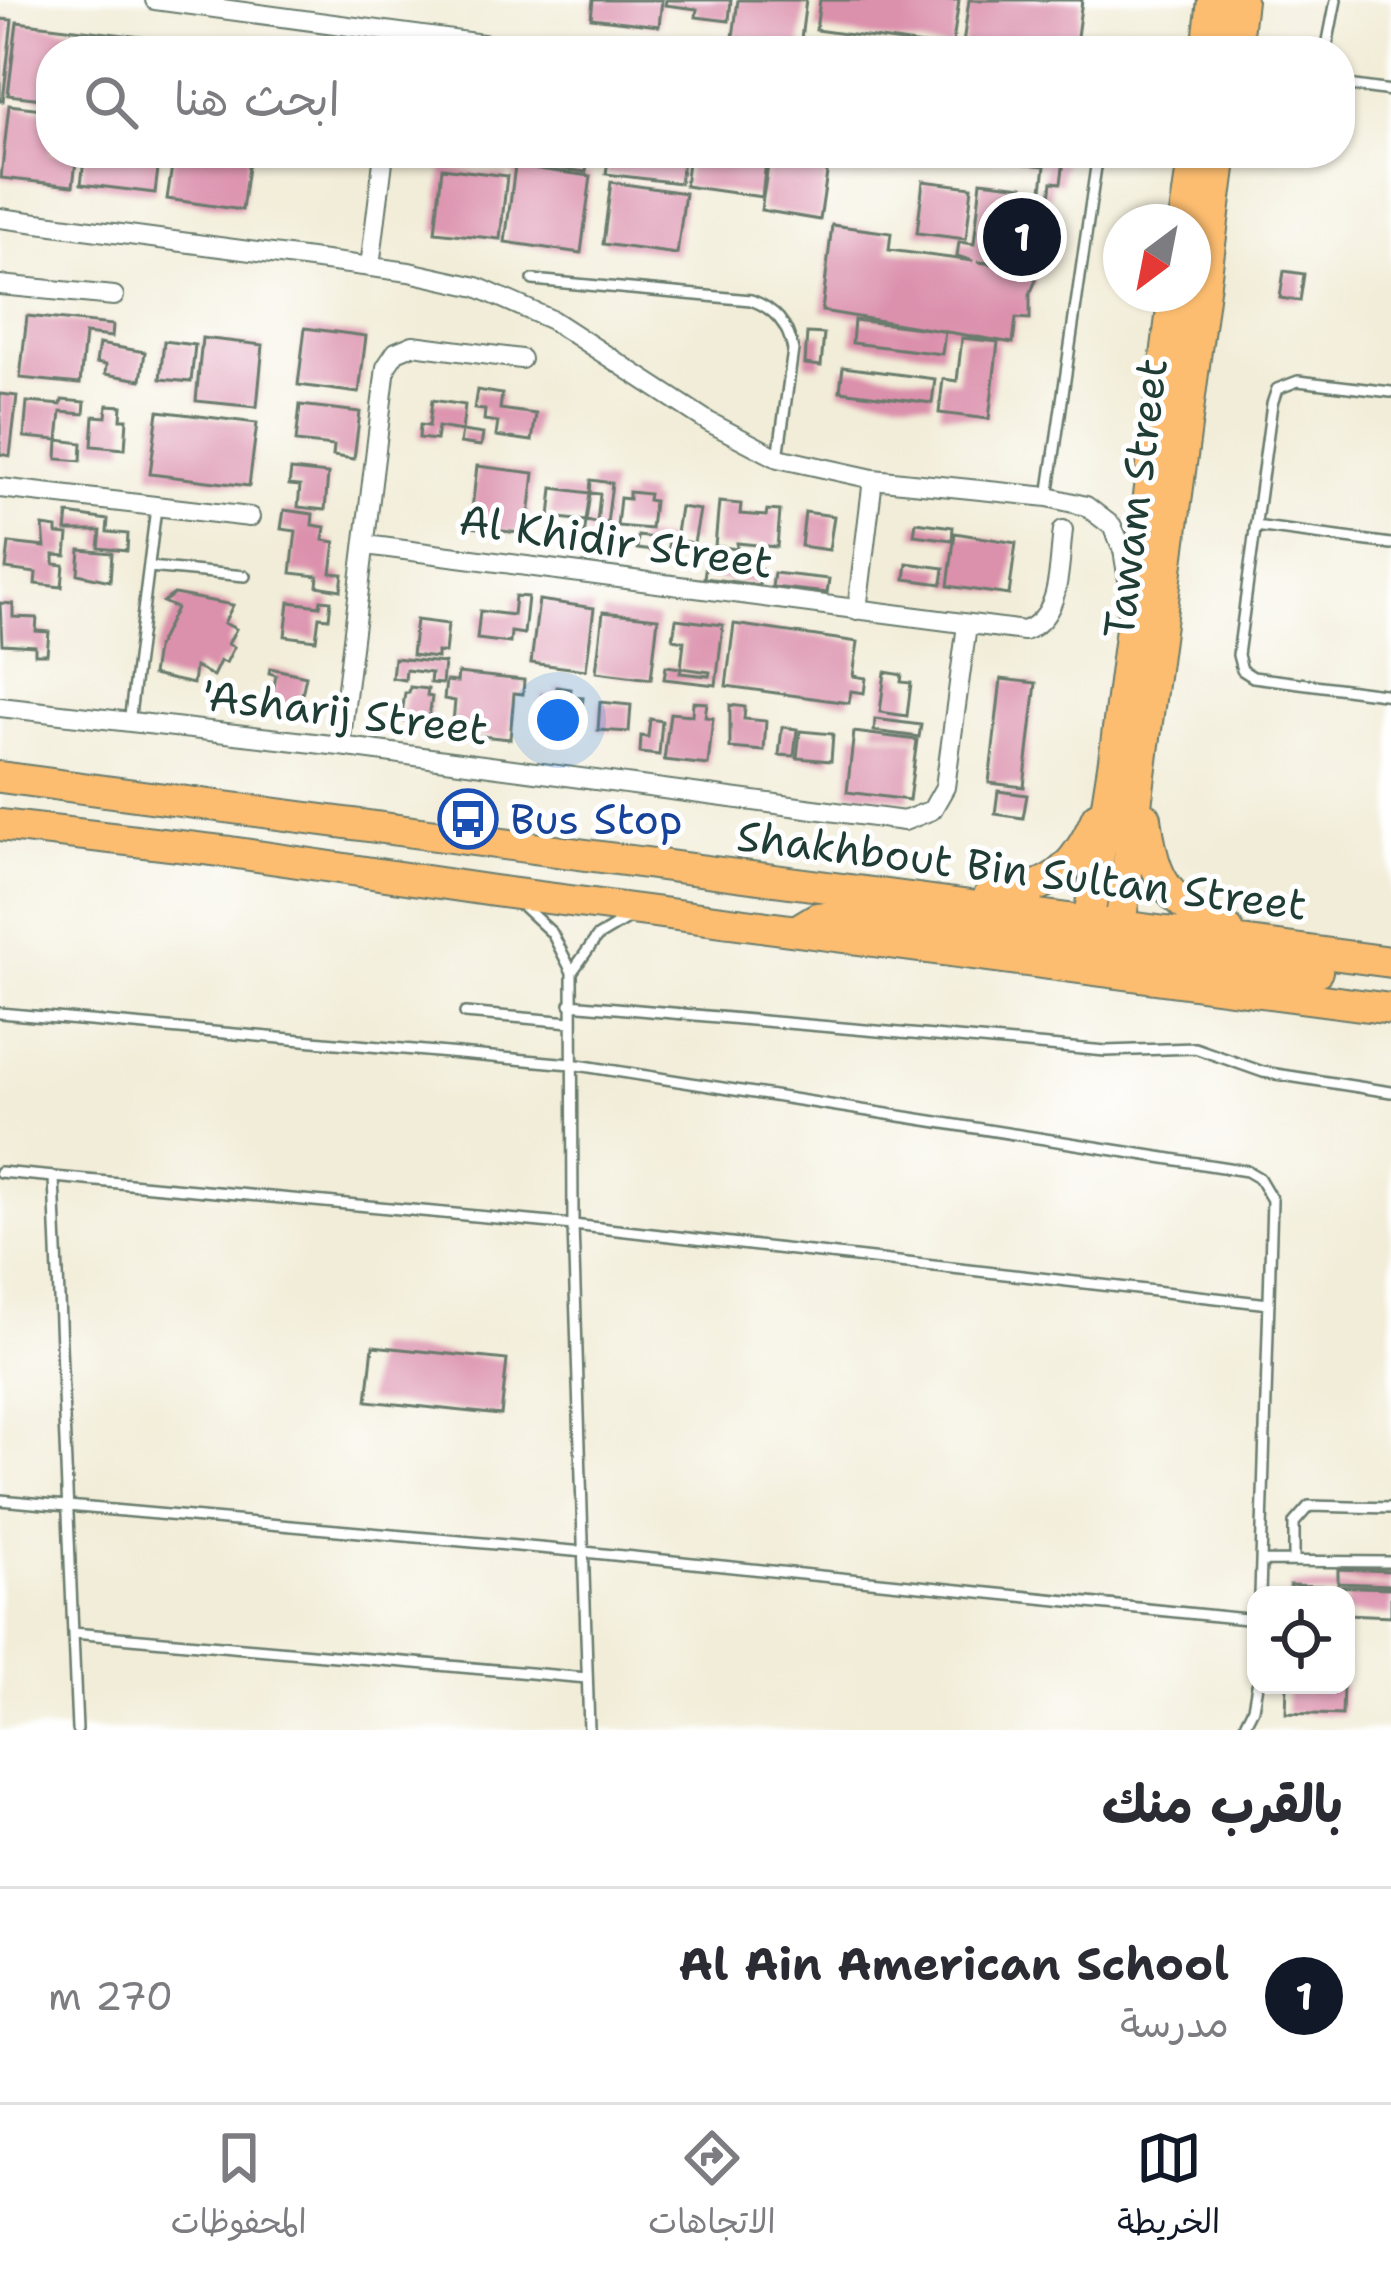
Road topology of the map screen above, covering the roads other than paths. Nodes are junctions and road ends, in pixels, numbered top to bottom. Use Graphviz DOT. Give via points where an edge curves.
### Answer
graph roads {
  1 [pos="155,0"];
  2 [pos="1213,0"];
  3 [pos="1241,0"];
  4 [pos="1336,0"];
  5 [pos="287,9"];
  6 [pos="378,36"];
  7 [pos="1209,36"];
  8 [pos="1236,36"];
  9 [pos="1329,36"];
  10 [pos="1355,86"];
  11 [pos="1391,91"];
  12 [pos="382,168"];
  13 [pos="1096,168"];
  14 [pos="1194,168"];
  15 [pos="1196,168"];
  16 [pos="1187,204"];
  17 [pos="0,218"];
  18 [pos="370,267"];
  19 [pos="533,280"];
  20 [pos="0,285"];
  21 [pos="114,296"];
  22 [pos="1172,312"];
  23 [pos="521,359"];
  24 [pos="1391,392"];
  25 [pos="778,458"];
  26 [pos="873,479"];
  27 [pos="0,488"];
  28 [pos="1048,497"];
  29 [pos="156,506"];
  30 [pos="250,517"];
  31 [pos="1255,526"];
  32 [pos="1063,530"];
  33 [pos="366,544"];
  34 [pos="1391,544"];
  35 [pos="149,567"];
  36 [pos="245,576"];
  37 [pos="1132,602"];
  38 [pos="857,610"];
  39 [pos="967,625"];
  40 [pos="1391,695"];
  41 [pos="0,707"];
  42 [pos="129,722"];
  43 [pos="340,746"];
  44 [pos="1114,760"];
  45 [pos="0,777"];
  46 [pos="1141,783"];
  47 [pos="0,825"];
  48 [pos="1129,860"];
  49 [pos="494,891"];
  50 [pos="944,902"];
  51 [pos="652,911"];
  52 [pos="1249,940"];
  53 [pos="1101,946"];
  54 [pos="1391,966"];
  55 [pos="572,972"];
  56 [pos="570,1004"];
  57 [pos="1391,1009"];
  58 [pos="0,1013"];
  59 [pos="465,1013"];
  60 [pos="571,1022"];
  61 [pos="571,1064"];
  62 [pos="1391,1092"];
  63 [pos="0,1172"];
  64 [pos="54,1178"];
  65 [pos="573,1226"];
  66 [pos="1269,1304"];
  67 [pos="0,1500"];
  68 [pos="69,1505"];
  69 [pos="1391,1508"];
  70 [pos="584,1552"];
  71 [pos="1294,1561"];
  72 [pos="1261,1562"];
  73 [pos="1391,1562"];
  74 [pos="1260,1586"];
  75 [pos="1247,1619"];
  76 [pos="73,1633"];
  77 [pos="587,1678"];
  78 [pos="1255,1694"];
  79 [pos="77,1730"];
  80 [pos="589,1730"];
  81 [pos="1242,1730"];
  1 -- 5 [label="street"];
  2 -- 7 [label="main road"];
  3 -- 8 [label="main road"];
  4 -- 9 [label="lane"];
  5 -- 6 [label="street"];
  10 -- 11 [label="lane"];
  12 -- 18 [label="street"];
  13 -- 28 [label="lane"];
  14 -- 16 [label="main road, Tawam Street"];
  15 -- 46 [label="main road, Tawam Street"];
  17 -- 18 [label="street"];
  18 -- 25 [label="street" via="450,280 528,308"];
  19 -- 25 [label="lane" via="751,300 776,313 793,350"];
  20 -- 21 [label="street"];
  22 -- 37 [label="main road, Tawam Street"];
  23 -- 33 [label="street" via="413,345 390,358"];
  24 -- 31 [label="lane" via="1298,381 1277,389"];
  25 -- 26 [label="street"];
  26 -- 28 [label="street"];
  26 -- 38 [label="street"];
  27 -- 29 [label="street"];
  28 -- 37 [label="street" via="1086,506 1112,526"];
  29 -- 30 [label="street"];
  29 -- 35 [label="lane"];
  31 -- 34 [label="lane"];
  31 -- 40 [label="lane" via="1241,670"];
  32 -- 39 [label="street, Al Khidir Street" via="1046,618 1024,631"];
  33 -- 38 [label="street, Al Khidir Street"];
  33 -- 43 [label="street"];
  35 -- 36 [label="lane"];
  35 -- 42 [label="lane"];
  37 -- 44 [label="main road, Tawam Street"];
  38 -- 39 [label="street, Al Khidir Street"];
  39 -- 43 [label="street, 'Asharij Street" via="945,787 932,810 914,820"];
  41 -- 42 [label="street, 'Asharij Street"];
  42 -- 43 [label="street, 'Asharij Street"];
  44 -- 48 [label="main road" via="1107,857 1119,868"];
  44 -- 50 [label="main road" via="1092,827 1058,876 1026,891"];
  44 -- 53 [label="main road"];
  45 -- 50 [label="main road, Shakhbout Bin Sultan Street"];
  46 -- 48 [label="main road"];
  46 -- 52 [label="main road" via="1163,887 1192,912"];
  47 -- 49 [label="main road, Shakhbout Bin Sultan Street"];
  48 -- 53 [label="main road"];
  49 -- 51 [label="main road, Shakhbout Bin Sultan Street"];
  49 -- 55 [label="lane" via="542,922"];
  50 -- 53 [label="main road, Shakhbout Bin Sultan Street"];
  51 -- 53 [label="main road, Shakhbout Bin Sultan Street" via="798,930"];
  51 -- 55 [label="lane" via="609,928"];
  52 -- 53 [label="main road, Shakhbout Bin Sultan Street"];
  52 -- 54 [label="main road, Shakhbout Bin Sultan Street"];
  53 -- 54 [label="main road" via="1348,975"];
  53 -- 57 [label="main road, Shakhbout Bin Sultan Street"];
  55 -- 56 [label="lane"];
  56 -- 60 [label="lane"];
  56 -- 62 [label="lane" via="1106,1051 1195,1048 1263,1072"];
  58 -- 61 [label="lane"];
  59 -- 60 [label="lane"];
  60 -- 61 [label="lane"];
  61 -- 65 [label="lane"];
  61 -- 66 [label="lane" via="1247,1171 1272,1200"];
  63 -- 64 [label="lane"];
  64 -- 65 [label="lane"];
  64 -- 68 [label="lane"];
  65 -- 66 [label="lane"];
  65 -- 70 [label="lane"];
  66 -- 72 [label="lane"];
  67 -- 68 [label="lane"];
  68 -- 70 [label="lane"];
  68 -- 76 [label="lane"];
  69 -- 71 [label="lane" via="1310,1506 1294,1523"];
  70 -- 75 [label="lane"];
  70 -- 77 [label="lane"];
  71 -- 72 [label="lane"];
  71 -- 73 [label="lane"];
  72 -- 74 [label="lane"];
  76 -- 77 [label="lane"];
  76 -- 79 [label="lane"];
  77 -- 80 [label="lane"];
  78 -- 81 [label="lane"];
}
